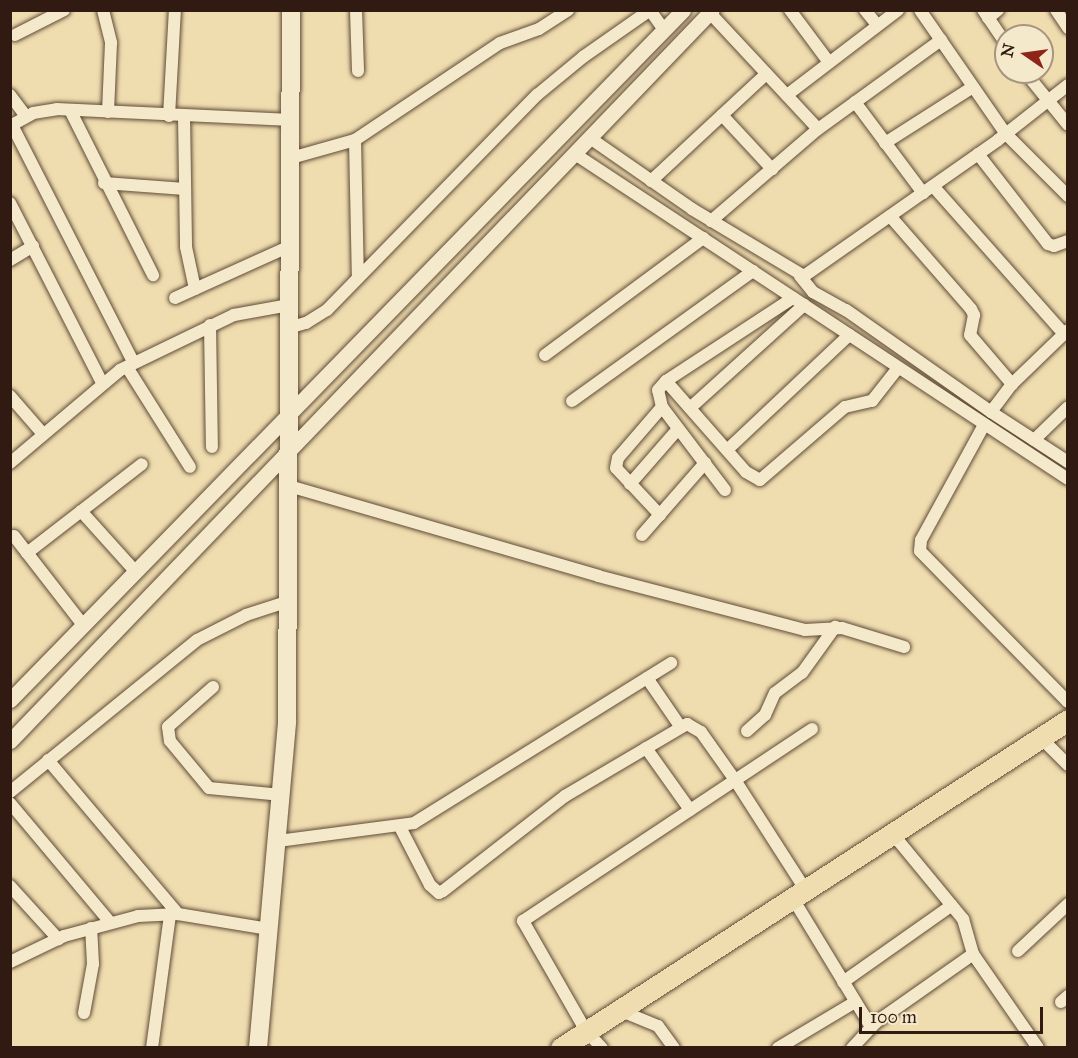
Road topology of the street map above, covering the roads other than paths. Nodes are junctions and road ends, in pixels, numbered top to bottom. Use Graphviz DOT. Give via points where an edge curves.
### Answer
graph roads {
  1 [pos="64,10"];
  2 [pos="103,10"];
  3 [pos="175,10"];
  4 [pos="291,10"];
  5 [pos="683,10"];
  6 [pos="790,10"];
  7 [pos="865,10"];
  8 [pos="898,10"];
  9 [pos="920,10"];
  10 [pos="1056,10"];
  11 [pos="359,12"];
  12 [pos="561,12"];
  13 [pos="711,12"];
  14 [pos="877,26"];
  15 [pos="1068,28"];
  16 [pos="664,30"];
  17 [pos="15,35"];
  18 [pos="941,40"];
  19 [pos="828,61"];
  20 [pos="358,71"];
  21 [pos="766,74"];
  22 [pos="1033,84"];
  23 [pos="1068,85"];
  24 [pos="974,87"];
  25 [pos="10,95"];
  26 [pos="787,95"];
  27 [pos="855,102"];
  28 [pos="1046,102"];
  29 [pos="70,110"];
  30 [pos="108,112"];
  31 [pos="722,115"];
  32 [pos="26,116"];
  33 [pos="169,116"];
  34 [pos="184,116"];
  35 [pos="291,120"];
  36 [pos="1068,125"];
  37 [pos="11,126"];
  38 [pos="818,129"];
  39 [pos="1006,134"];
  40 [pos="590,138"];
  41 [pos="355,140"];
  42 [pos="885,142"];
  43 [pos="575,154"];
  44 [pos="978,154"];
  45 [pos="291,158"];
  46 [pos="772,169"];
  47 [pos="651,181"];
  48 [pos="104,183"];
  49 [pos="185,189"];
  50 [pos="928,189"];
  51 [pos="1068,196"];
  52 [pos="10,203"];
  53 [pos="890,216"];
  54 [pos="711,221"];
  55 [pos="703,238"];
  56 [pos="1068,241"];
  57 [pos="33,246"];
  58 [pos="290,246"];
  59 [pos="10,260"];
  60 [pos="753,271"];
  61 [pos="153,275"];
  62 [pos="800,276"];
  63 [pos="358,278"];
  64 [pos="195,289"];
  65 [pos="793,297"];
  66 [pos="175,298"];
  67 [pos="289,305"];
  68 [pos="804,305"];
  69 [pos="210,325"];
  70 [pos="288,328"];
  71 [pos="1066,332"];
  72 [pos="849,335"];
  73 [pos="545,355"];
  74 [pos="130,365"];
  75 [pos="897,368"];
  76 [pos="666,381"];
  77 [pos="102,382"];
  78 [pos="1012,384"];
  79 [pos="10,396"];
  80 [pos="572,401"];
  81 [pos="662,407"];
  82 [pos="1068,407"];
  83 [pos="690,408"];
  84 [pos="991,412"];
  85 [pos="288,418"];
  86 [pos="984,425"];
  87 [pos="678,429"];
  88 [pos="43,434"];
  89 [pos="1034,440"];
  90 [pos="212,447"];
  91 [pos="289,450"];
  92 [pos="727,450"];
  93 [pos="1068,462"];
  94 [pos="10,463"];
  95 [pos="142,464"];
  96 [pos="705,464"];
  97 [pos="190,467"];
  98 [pos="1068,479"];
  99 [pos="630,484"];
  100 [pos="289,486"];
  101 [pos="725,490"];
  102 [pos="81,511"];
  103 [pos="660,516"];
  104 [pos="14,536"];
  105 [pos="642,536"];
  106 [pos="27,553"];
  107 [pos="135,571"];
  108 [pos="289,601"];
  109 [pos="83,625"];
  110 [pos="835,627"];
  111 [pos="904,647"];
  112 [pos="671,663"];
  113 [pos="647,678"];
  114 [pos="213,687"];
  115 [pos="12,696"];
  116 [pos="1068,702"];
  117 [pos="1068,720"];
  118 [pos="680,726"];
  119 [pos="812,729"];
  120 [pos="747,731"];
  121 [pos="1040,737"];
  122 [pos="10,741"];
  123 [pos="646,747"];
  124 [pos="48,760"];
  125 [pos="1068,765"];
  126 [pos="735,780"];
  127 [pos="10,792"];
  128 [pos="282,795"];
  129 [pos="10,803"];
  130 [pos="690,810"];
  131 [pos="400,827"];
  132 [pos="892,833"];
  133 [pos="278,841"];
  134 [pos="10,886"];
  135 [pos="798,893"];
  136 [pos="1068,904"];
  137 [pos="951,905"];
  138 [pos="174,914"];
  139 [pos="110,922"];
  140 [pos="91,928"];
  141 [pos="269,929"];
  142 [pos="58,939"];
  143 [pos="1018,951"];
  144 [pos="973,954"];
  145 [pos="10,962"];
  146 [pos="843,982"];
  147 [pos="855,1002"];
  148 [pos="619,1010"];
  149 [pos="84,1013"];
  150 [pos="871,1027"];
  151 [pos="586,1030"];
  152 [pos="152,1047"];
  153 [pos="258,1047"];
  154 [pos="564,1047"];
  155 [pos="602,1047"];
  156 [pos="674,1047"];
  157 [pos="778,1047"];
  158 [pos="852,1047"];
  159 [pos="1038,1047"];
  1 -- 17 [label="street"];
  2 -- 30 [label="street" via="111,43"];
  3 -- 33 [label="street"];
  4 -- 35 [label="main road"];
  5 -- 16 [label="street"];
  6 -- 19 [label="street"];
  7 -- 14 [label="street"];
  8 -- 14 [label="street"];
  9 -- 18 [label="street"];
  10 -- 15 [label="street"];
  11 -- 20 [label="street"];
  12 -- 41 [label="street" via="539,29 500,43"];
  13 -- 21 [label="street"];
  13 -- 40 [label="street"];
  14 -- 19 [label="street"];
  16 -- 63 [label="street" via="650,10 583,57 537,95"];
  16 -- 85 [label="street"];
  18 -- 24 [label="street"];
  18 -- 27 [label="street"];
  19 -- 26 [label="street"];
  21 -- 26 [label="street"];
  21 -- 31 [label="street"];
  22 -- 28 [label="street"];
  23 -- 28 [label="street"];
  24 -- 39 [label="street"];
  24 -- 42 [label="street"];
  25 -- 32 [label="street"];
  26 -- 38 [label="street"];
  27 -- 38 [label="street"];
  27 -- 42 [label="street"];
  28 -- 36 [label="street"];
  28 -- 39 [label="street"];
  29 -- 30 [label="street"];
  29 -- 32 [label="street" via="43,110"];
  29 -- 48 [label="street"];
  30 -- 33 [label="street"];
  31 -- 46 [label="street"];
  31 -- 47 [label="street"];
  32 -- 37 [label="street"];
  33 -- 34 [label="street"];
  34 -- 35 [label="street"];
  34 -- 49 [label="street"];
  35 -- 45 [label="main road"];
  37 -- 74 [label="street"];
  38 -- 46 [label="street"];
  39 -- 44 [label="street"];
  39 -- 51 [label="street"];
  40 -- 43 [label="street"];
  40 -- 47 [label="street"];
  41 -- 45 [label="street"];
  41 -- 63 [label="street"];
  42 -- 50 [label="street"];
  43 -- 55 [label="street"];
  43 -- 91 [label="street"];
  44 -- 50 [label="street"];
  44 -- 56 [label="street" via="1048,244"];
  45 -- 58 [label="main road"];
  46 -- 54 [label="street"];
  47 -- 54 [label="street"];
  48 -- 49 [label="street"];
  48 -- 61 [label="street"];
  49 -- 64 [label="street" via="187,258"];
  50 -- 53 [label="street"];
  50 -- 71 [label="street"];
  52 -- 57 [label="street"];
  53 -- 62 [label="street" via="809,275"];
  53 -- 78 [label="street" via="971,309 974,315 970,335"];
  54 -- 62 [label="street"];
  55 -- 60 [label="street"];
  55 -- 73 [label="street"];
  57 -- 59 [label="street"];
  57 -- 77 [label="street"];
  58 -- 64 [label="street"];
  58 -- 67 [label="main road"];
  60 -- 65 [label="street"];
  60 -- 80 [label="street"];
  62 -- 84 [label="street" via="813,292 846,310"];
  63 -- 70 [label="street" via="316,319"];
  64 -- 66 [label="street"];
  65 -- 68 [label="street"];
  65 -- 76 [label="street"];
  67 -- 69 [label="street" via="234,315"];
  67 -- 70 [label="main road"];
  68 -- 72 [label="street"];
  68 -- 83 [label="street"];
  69 -- 74 [label="street"];
  69 -- 90 [label="street"];
  70 -- 85 [label="main road"];
  71 -- 78 [label="street"];
  72 -- 75 [label="street"];
  72 -- 92 [label="street"];
  74 -- 77 [label="street"];
  74 -- 97 [label="street"];
  75 -- 86 [label="street"];
  75 -- 92 [label="street" via="872,400 845,406 765,478 754,478"];
  76 -- 81 [label="street" via="657,395"];
  76 -- 83 [label="street"];
  77 -- 88 [label="street"];
  78 -- 84 [label="street"];
  79 -- 88 [label="street"];
  81 -- 87 [label="street"];
  81 -- 99 [label="street" via="616,463 619,474"];
  82 -- 89 [label="street"];
  83 -- 92 [label="street"];
  84 -- 89 [label="street"];
  85 -- 91 [label="main road"];
  85 -- 107 [label="street"];
  86 -- 98 [label="street"];
  86 -- 116 [label="street" via="921,540 920,551"];
  87 -- 96 [label="street"];
  87 -- 99 [label="street"];
  88 -- 94 [label="street"];
  89 -- 93 [label="street"];
  91 -- 100 [label="main road"];
  91 -- 122 [label="street"];
  95 -- 102 [label="street"];
  96 -- 101 [label="street"];
  96 -- 103 [label="street"];
  99 -- 103 [label="street"];
  100 -- 108 [label="main road"];
  100 -- 110 [label="street" via="515,554 784,625 806,630"];
  102 -- 106 [label="street"];
  102 -- 107 [label="street"];
  103 -- 105 [label="street"];
  104 -- 106 [label="street"];
  106 -- 109 [label="street"];
  107 -- 109 [label="street"];
  108 -- 124 [label="street" via="246,615 203,636"];
  108 -- 128 [label="main road"];
  109 -- 115 [label="street"];
  110 -- 111 [label="street"];
  110 -- 120 [label="street" via="802,673 775,693 765,715"];
  112 -- 113 [label="street"];
  113 -- 118 [label="street"];
  113 -- 131 [label="street" via="426,817"];
  114 -- 128 [label="street" via="168,727 170,741 209,788 225,793"];
  117 -- 121 [label="highway"];
  118 -- 123 [label="street"];
  118 -- 126 [label="street" via="697,727"];
  119 -- 126 [label="street"];
  121 -- 125 [label="street"];
  121 -- 132 [label="highway"];
  123 -- 130 [label="street"];
  123 -- 131 [label="street" via="565,796 439,893 430,885"];
  124 -- 127 [label="street"];
  124 -- 138 [label="street"];
  126 -- 130 [label="street"];
  126 -- 135 [label="street"];
  128 -- 133 [label="main road"];
  129 -- 139 [label="street"];
  130 -- 151 [label="street" via="523,921"];
  131 -- 133 [label="street"];
  132 -- 135 [label="highway"];
  132 -- 137 [label="street"];
  133 -- 141 [label="main road"];
  134 -- 142 [label="street"];
  135 -- 146 [label="street"];
  135 -- 148 [label="highway"];
  136 -- 143 [label="street"];
  137 -- 144 [label="street" via="967,927"];
  137 -- 146 [label="street"];
  138 -- 139 [label="street"];
  138 -- 141 [label="street"];
  138 -- 152 [label="street"];
  139 -- 140 [label="street"];
  140 -- 142 [label="street"];
  140 -- 149 [label="street" via="93,964"];
  141 -- 153 [label="main road"];
  142 -- 145 [label="street"];
  144 -- 150 [label="street"];
  144 -- 159 [label="street"];
  146 -- 147 [label="street"];
  147 -- 150 [label="street"];
  147 -- 157 [label="street"];
  148 -- 151 [label="highway"];
  148 -- 156 [label="street" via="658,1026"];
  150 -- 158 [label="street"];
  151 -- 154 [label="highway"];
  151 -- 155 [label="street"];
}
